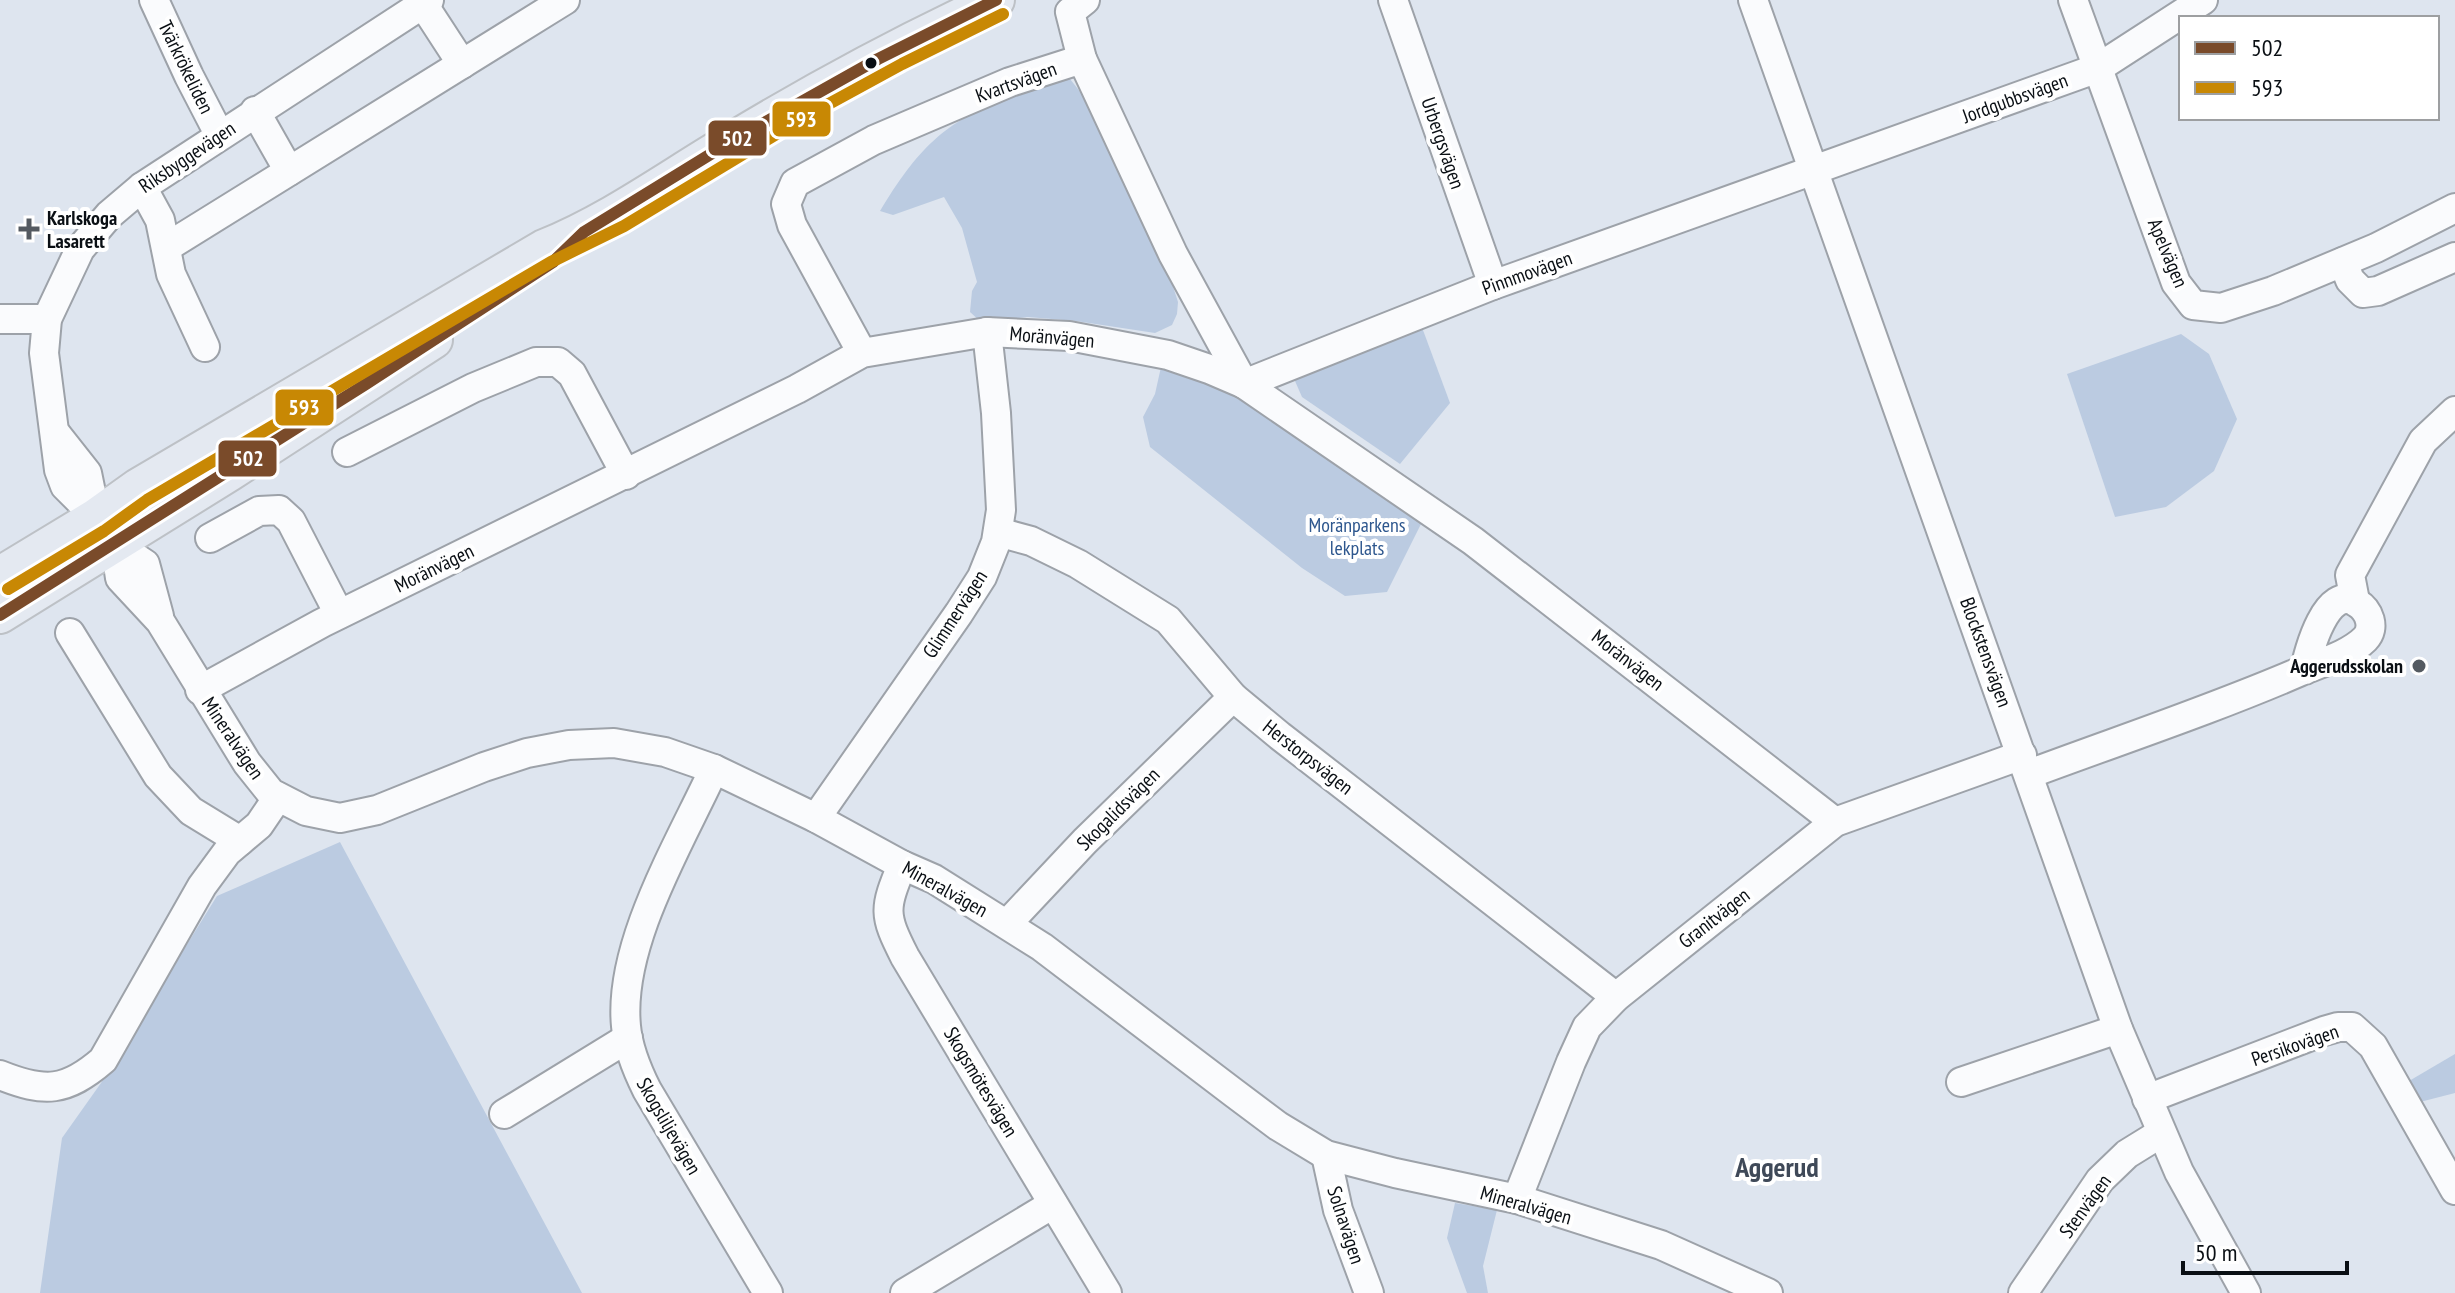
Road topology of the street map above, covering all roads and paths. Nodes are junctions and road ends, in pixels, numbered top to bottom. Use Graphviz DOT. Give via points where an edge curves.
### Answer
graph roads {
  1 [pos="154,0"];
  2 [pos="565,0"];
  3 [pos="996,0"];
  4 [pos="1085,0"];
  5 [pos="1393,0"];
  6 [pos="1753,0"];
  7 [pos="2073,0"];
  8 [pos="2203,0"];
  9 [pos="426,2"];
  10 [pos="1082,59"];
  11 [pos="462,64"];
  12 [pos="2098,68"];
  13 [pos="255,111"];
  14 [pos="219,134"];
  15 [pos="1813,169"];
  16 [pos="289,171"];
  17 [pos="142,187"];
  18 [pos="2455,208"];
  19 [pos="167,247"];
  20 [pos="2455,257"];
  21 [pos="2343,262"];
  22 [pos="1493,285"];
  23 [pos="0,319"];
  24 [pos="47,319"];
  25 [pos="987,332"];
  26 [pos="205,347"];
  27 [pos="862,353"];
  28 [pos="1244,384"];
  29 [pos="2455,411"];
  30 [pos="347,452"];
  31 [pos="626,475"];
  32 [pos="106,531"];
  33 [pos="998,532"];
  34 [pos="210,538"];
  35 [pos="0,575"];
  36 [pos="2355,601"];
  37 [pos="339,614"];
  38 [pos="0,615"];
  39 [pos="70,633"];
  40 [pos="2305,670"];
  41 [pos="200,690"];
  42 [pos="1233,697"];
  43 [pos="2026,765"];
  44 [pos="714,769"];
  45 [pos="278,797"];
  46 [pos="816,818"];
  47 [pos="1835,822"];
  48 [pos="240,841"];
  49 [pos="902,865"];
  50 [pos="1007,924"];
  51 [pos="1616,997"];
  52 [pos="2118,1029"];
  53 [pos="628,1038"];
  54 [pos="0,1075"];
  55 [pos="1961,1082"];
  56 [pos="2147,1099"];
  57 [pos="504,1114"];
  58 [pos="2161,1133"];
  59 [pos="1326,1155"];
  60 [pos="2455,1190"];
  61 [pos="1517,1199"];
  62 [pos="1053,1204"];
  63 [pos="768,1293"];
  64 [pos="905,1293"];
  65 [pos="1107,1293"];
  66 [pos="1369,1293"];
  67 [pos="1768,1293"];
  68 [pos="2023,1293"];
  69 [pos="2246,1293"];
  1 -- 14 [label="street, Tvärkrökeliden"];
  2 -- 11 [label="street"];
  3 -- 32 [label="main road" via="732,141 584,232 544,248 138,487"];
  4 -- 10 [label="street" via="1070,12"];
  5 -- 22 [label="street, Urbergsvägen"];
  6 -- 15 [label="street, Blockstensvägen"];
  7 -- 12 [label="street, Apelvägen"];
  8 -- 12 [label="street, Jordgubbsvägen"];
  9 -- 11 [label="street"];
  9 -- 13 [label="street, Riksbyggevägen"];
  10 -- 27 [label="street, Kvartsvägen" via="1010,82 874,140 795,183 786,204 792,225"];
  10 -- 28 [label="street, Kvartsvägen" via="1173,254"];
  11 -- 16 [label="street"];
  12 -- 15 [label="street, Jordgubbsvägen"];
  12 -- 21 [label="street, Apelvägen" via="2176,283 2193,305 2221,308"];
  13 -- 14 [label="street, Riksbyggevägen"];
  13 -- 16 [label="street"];
  14 -- 17 [label="street, Riksbyggevägen"];
  15 -- 22 [label="street, Pinnmovägen"];
  15 -- 43 [label="street, Blockstensvägen"];
  16 -- 19 [label="street"];
  17 -- 19 [label="street"];
  17 -- 24 [label="street, Riksbyggevägen" via="80,249"];
  18 -- 21 [label="street, Apelvägen"];
  19 -- 26 [label="street" via="171,274"];
  20 -- 21 [label="street" via="2363,293"];
  22 -- 28 [label="street, Pinnmovägen"];
  23 -- 24 [label="street"];
  24 -- 32 [label="street, Riksbyggevägen" via="44,353 57,435 87,473"];
  25 -- 27 [label="street, Moränvägen"];
  25 -- 28 [label="street, Moränvägen" via="1123,345 1168,355"];
  25 -- 33 [label="street, Glimmervägen" via="997,427"];
  27 -- 31 [label="street, Moränvägen"];
  28 -- 47 [label="street, Moränvägen" via="1473,541"];
  29 -- 36 [label="street" via="2423,441 2350,575"];
  30 -- 31 [label="street" via="473,388 536,362 558,362 572,374"];
  31 -- 37 [label="street, Moränvägen"];
  32 -- 35 [label="main road"];
  32 -- 38 [label="main road"];
  32 -- 41 [label="street, Mineralvägen" via="145,564 160,621"];
  33 -- 42 [label="street, Herstorpsvägen" via="1078,564 1168,620"];
  33 -- 46 [label="street, Glimmervägen" via="982,577"];
  34 -- 37 [label="street" via="259,511 279,510 291,521"];
  36 -- 40 [label="street" via="2335,604 2319,622"];
  36 -- 40 [label="street, Granitvägen" via="2367,614 2370,634"];
  37 -- 41 [label="street, Moränvägen"];
  39 -- 48 [label="street" via="158,776 191,811"];
  40 -- 43 [label="street, Granitvägen" via="2155,729"];
  41 -- 45 [label="street, Mineralvägen" via="247,763"];
  42 -- 50 [label="street, Skogalidsvägen"];
  42 -- 51 [label="street, Herstorpsvägen"];
  43 -- 47 [label="street, Granitvägen"];
  43 -- 52 [label="street, Blockstensvägen"];
  44 -- 45 [label="street, Mineralvägen" via="627,745 569,745 527,753 377,810 340,818 306,811"];
  44 -- 46 [label="street, Mineralvägen"];
  44 -- 53 [label="street, Skogsliljevägen" via="630,961"];
  45 -- 48 [label="street"];
  46 -- 49 [label="street, Mineralvägen"];
  47 -- 51 [label="street, Granitvägen"];
  48 -- 54 [label="street" via="202,886 103,1060 82,1078 53,1088"];
  49 -- 50 [label="street, Mineralvägen"];
  49 -- 62 [label="street, Skogsmötesvägen" via="888,900 888,924"];
  50 -- 59 [label="street, Mineralvägen" via="1093,983 1278,1126"];
  51 -- 61 [label="street, Granitvägen" via="1587,1027"];
  52 -- 55 [label="street"];
  52 -- 56 [label="street, Blockstensvägen"];
  53 -- 57 [label="street"];
  53 -- 63 [label="street, Skogsliljevägen" via="647,1090"];
  56 -- 58 [label="street, Blockstensvägen"];
  56 -- 60 [label="street, Persikovägen" via="2324,1031 2352,1027 2373,1046"];
  58 -- 68 [label="street, Stenvägen" via="2127,1154 2100,1180"];
  58 -- 69 [label="street, Blockstensvägen"];
  59 -- 61 [label="street, Mineralvägen"];
  59 -- 66 [label="street, Solnavägen" via="1338,1210"];
  61 -- 67 [label="street, Mineralvägen" via="1661,1245"];
  62 -- 64 [label="street"];
  62 -- 65 [label="street, Skogsmötesvägen"];
}
